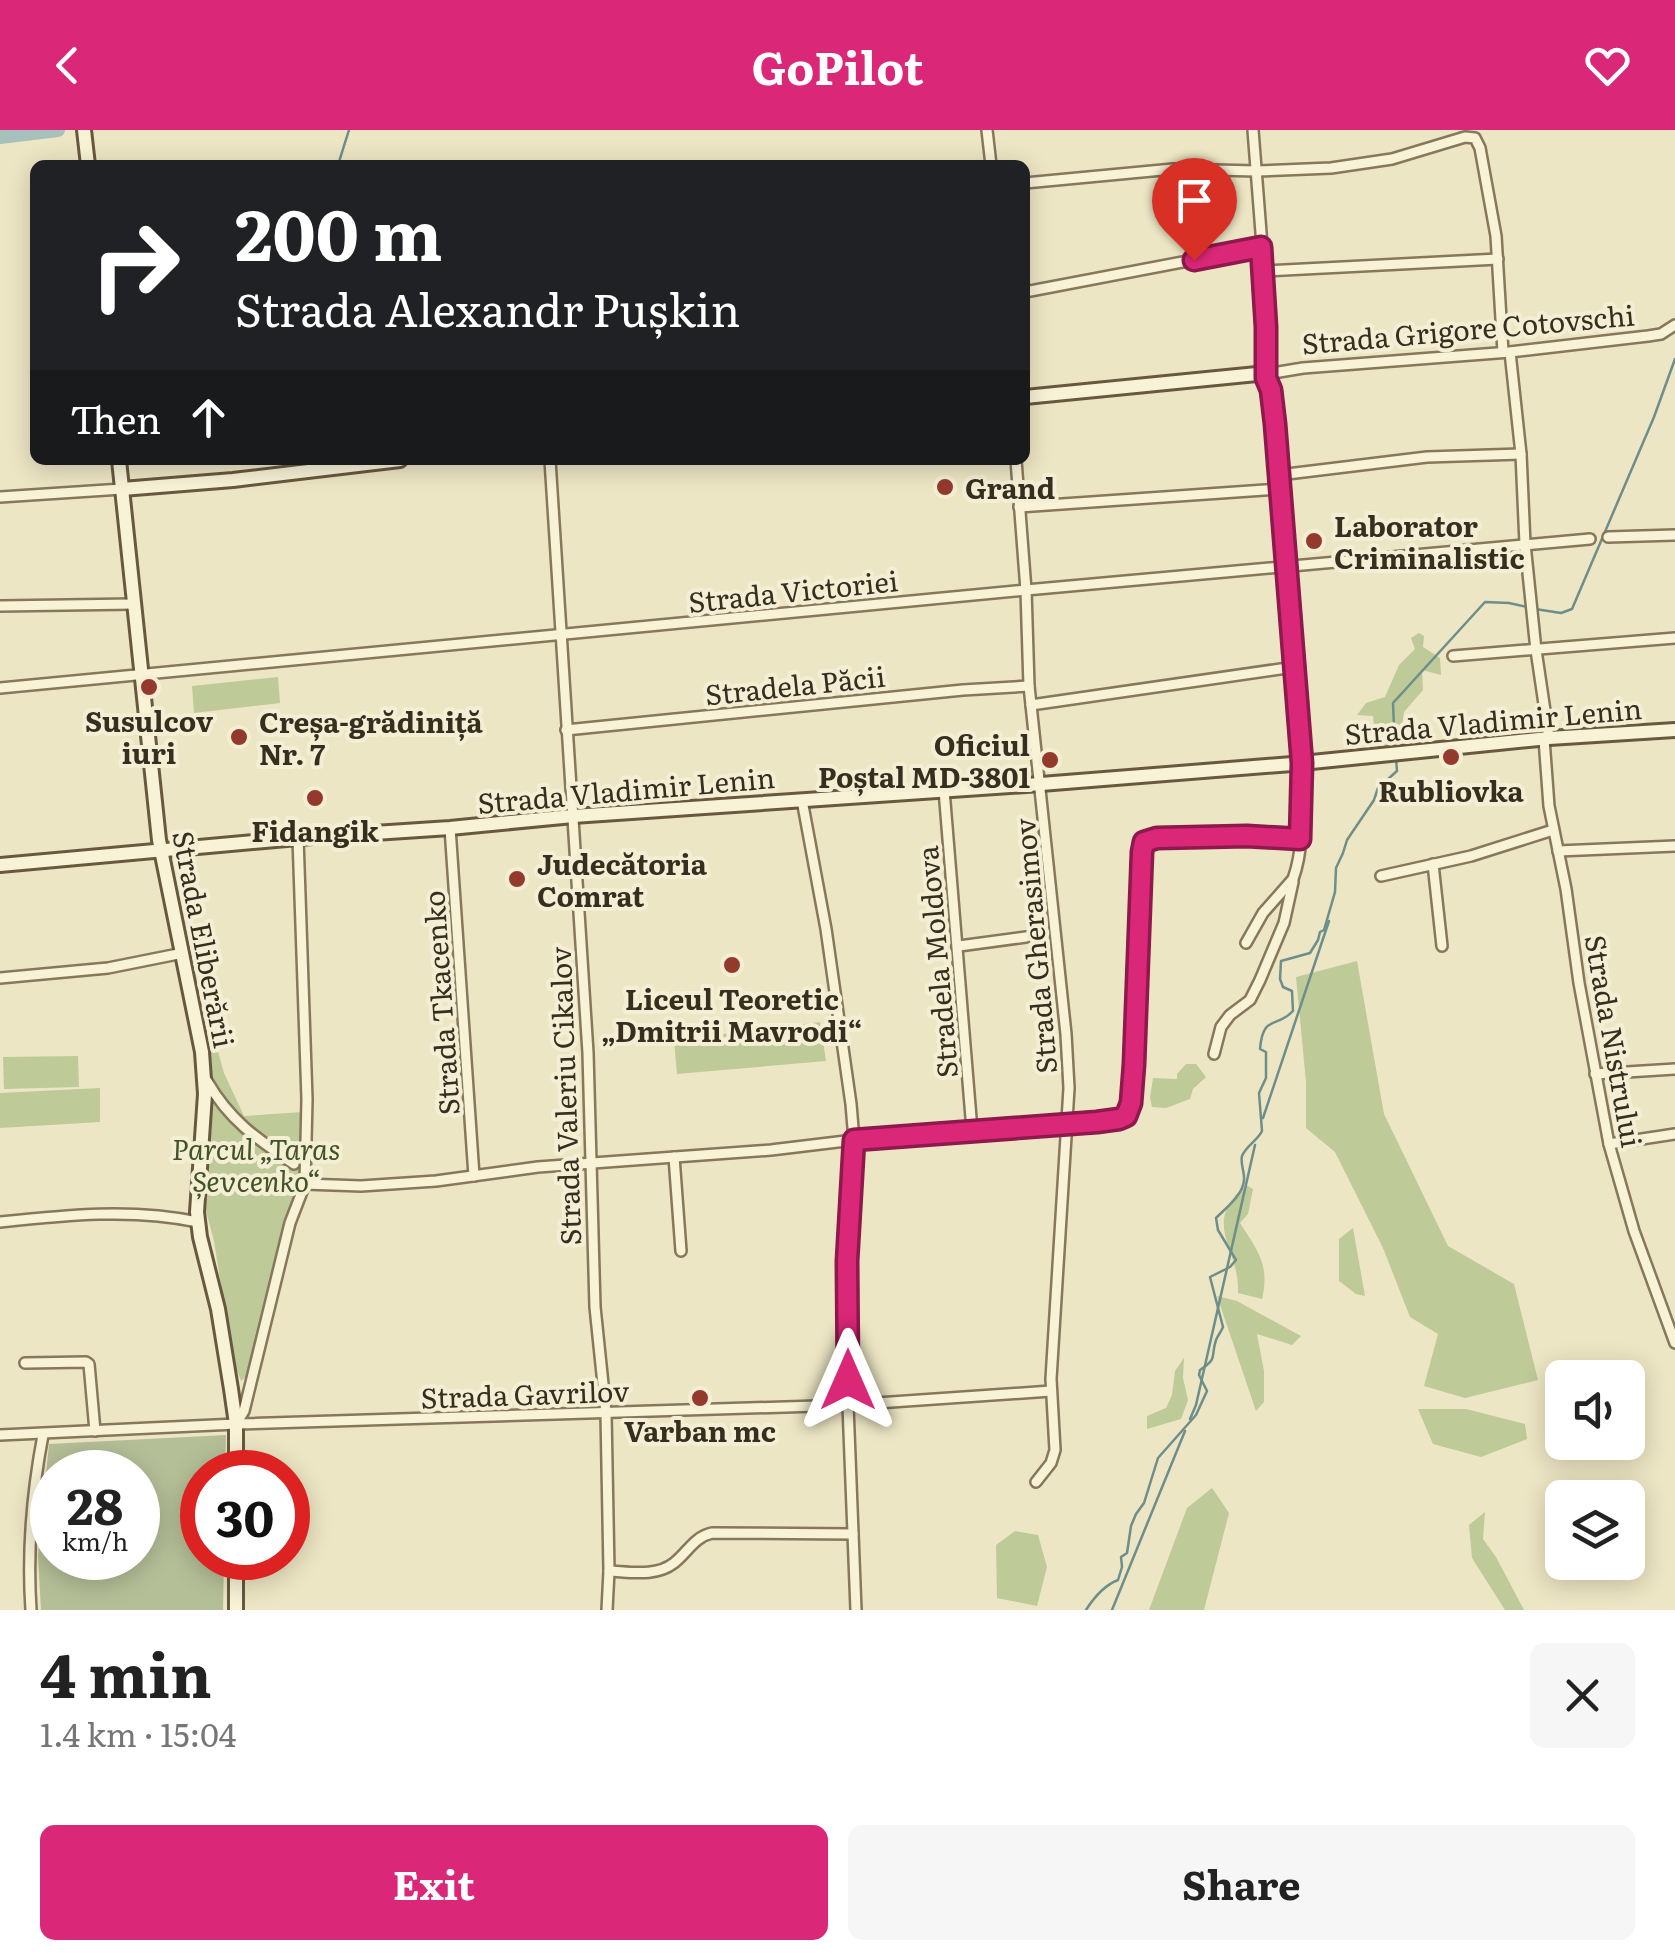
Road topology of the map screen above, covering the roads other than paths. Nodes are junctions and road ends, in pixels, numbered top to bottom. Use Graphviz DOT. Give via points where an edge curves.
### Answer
graph roads {
  1 [pos="84,130"];
  2 [pos="987,130"];
  3 [pos="1253,130"];
  4 [pos="87,160"];
  5 [pos="990,160"];
  6 [pos="1257,170"];
  7 [pos="1030,183"];
  8 [pos="1261,247"];
  9 [pos="1498,258"];
  10 [pos="1264,272"];
  11 [pos="1030,291"];
  12 [pos="1675,324"];
  13 [pos="1507,352"];
  14 [pos="1266,378"];
  15 [pos="1030,397"];
  16 [pos="1521,454"];
  17 [pos="120,465"];
  18 [pos="358,465"];
  19 [pos="550,465"];
  20 [pos="1016,465"];
  21 [pos="1279,482"];
  22 [pos="122,488"];
  23 [pos="0,496"];
  24 [pos="1018,507"];
  25 [pos="1675,535"];
  26 [pos="1608,537"];
  27 [pos="1590,539"];
  28 [pos="1526,544"];
  29 [pos="1287,568"];
  30 [pos="1026,590"];
  31 [pos="134,604"];
  32 [pos="0,606"];
  33 [pos="561,635"];
  34 [pos="1675,638"];
  35 [pos="1536,650"];
  36 [pos="1453,656"];
  37 [pos="1294,667"];
  38 [pos="140,675"];
  39 [pos="1029,686"];
  40 [pos="0,688"];
  41 [pos="1031,705"];
  42 [pos="566,730"];
  43 [pos="1675,730"];
  44 [pos="1546,739"];
  45 [pos="1302,763"];
  46 [pos="1041,784"];
  47 [pos="944,790"];
  48 [pos="802,800"];
  49 [pos="573,816"];
  50 [pos="450,828"];
  51 [pos="1554,830"];
  52 [pos="298,838"];
  53 [pos="1300,839"];
  54 [pos="1675,846"];
  55 [pos="160,850"];
  56 [pos="1558,851"];
  57 [pos="1433,864"];
  58 [pos="0,865"];
  59 [pos="1381,876"];
  60 [pos="1293,879"];
  61 [pos="1026,937"];
  62 [pos="1246,944"];
  63 [pos="958,946"];
  64 [pos="1442,946"];
  65 [pos="183,953"];
  66 [pos="0,978"];
  67 [pos="1214,1054"];
  68 [pos="1675,1069"];
  69 [pos="1595,1074"];
  70 [pos="205,1077"];
  71 [pos="1067,1123"];
  72 [pos="972,1130"];
  73 [pos="1675,1134"];
  74 [pos="854,1140"];
  75 [pos="1609,1144"];
  76 [pos="674,1157"];
  77 [pos="591,1163"];
  78 [pos="294,1164"];
  79 [pos="474,1176"];
  80 [pos="304,1184"];
  81 [pos="0,1222"];
  82 [pos="198,1222"];
  83 [pos="682,1251"];
  84 [pos="1670,1318"];
  85 [pos="1675,1342"];
  86 [pos="25,1363"];
  87 [pos="1051,1391"];
  88 [pos="848,1404"];
  89 [pos="606,1414"];
  90 [pos="236,1424"];
  91 [pos="96,1432"];
  92 [pos="0,1435"];
  93 [pos="42,1435"];
  94 [pos="236,1450"];
  95 [pos="1036,1482"];
  96 [pos="853,1534"];
  97 [pos="610,1571"];
  98 [pos="236,1580"];
  99 [pos="32,1610"];
  100 [pos="236,1610"];
  101 [pos="607,1610"];
  102 [pos="856,1610"];
  1 -- 4 [label="main road"];
  2 -- 5 [label="street"];
  3 -- 6 [label="street"];
  6 -- 7 [label="street"];
  6 -- 8 [label="street"];
  6 -- 9 [label="street, Strada Nistrului" via="1331,168 1475,138"];
  8 -- 10 [label="street"];
  8 -- 11 [label="street"];
  9 -- 10 [label="street"];
  9 -- 13 [label="street, Strada Nistrului"];
  10 -- 14 [label="street"];
  12 -- 13 [label="street, Strada Grigore Cotovschi" via="1661,334"];
  13 -- 14 [label="street, Strada Grigore Cotovschi" via="1303,368"];
  13 -- 16 [label="street, Strada Nistrului"];
  14 -- 15 [label="main road, Strada Grigore Cotovschi"];
  14 -- 21 [label="main road"];
  16 -- 21 [label="street" via="1427,458"];
  16 -- 28 [label="street, Strada Nistrului"];
  17 -- 22 [label="main road, Strada Eliberării"];
  18 -- 22 [label="main road"];
  19 -- 33 [label="street, Strada Valeriu Cikalov"];
  20 -- 24 [label="street, Strada Gherasimov"];
  21 -- 24 [label="street"];
  21 -- 29 [label="main road"];
  22 -- 23 [label="street"];
  22 -- 31 [label="main road, Strada Eliberării"];
  24 -- 30 [label="street, Strada Gherasimov"];
  25 -- 26 [label="street"];
  27 -- 28 [label="street, Strada Victoriei"];
  28 -- 29 [label="street, Strada Victoriei"];
  28 -- 35 [label="street, Strada Nistrului"];
  29 -- 30 [label="street, Strada Victoriei"];
  29 -- 37 [label="main road"];
  30 -- 33 [label="street, Strada Victoriei"];
  30 -- 39 [label="street, Strada Gherasimov"];
  31 -- 32 [label="street"];
  31 -- 38 [label="main road, Strada Eliberării"];
  33 -- 38 [label="street, Strada Victoriei"];
  33 -- 42 [label="street, Strada Valeriu Cikalov"];
  34 -- 35 [label="street"];
  35 -- 36 [label="street"];
  35 -- 44 [label="street, Strada Nistrului"];
  37 -- 41 [label="street"];
  37 -- 45 [label="main road"];
  38 -- 40 [label="street, Strada Victoriei"];
  38 -- 55 [label="main road, Strada Eliberării"];
  39 -- 41 [label="street, Strada Gherasimov"];
  39 -- 42 [label="street, Stradela Păcii"];
  41 -- 46 [label="street, Strada Gherasimov"];
  42 -- 49 [label="street, Strada Valeriu Cikalov"];
  43 -- 44 [label="main road, Strada Vladimir Lenin"];
  44 -- 45 [label="main road, Strada Vladimir Lenin"];
  44 -- 51 [label="street, Strada Nistrului"];
  45 -- 46 [label="main road, Strada Vladimir Lenin"];
  45 -- 53 [label="street"];
  46 -- 47 [label="main road, Strada Vladimir Lenin"];
  46 -- 71 [label="street, Strada Gherasimov" via="1066,1034"];
  47 -- 48 [label="main road, Strada Vladimir Lenin"];
  47 -- 63 [label="street, Stradela Moldova"];
  48 -- 49 [label="main road, Strada Vladimir Lenin"];
  48 -- 74 [label="street"];
  49 -- 50 [label="main road, Strada Vladimir Lenin"];
  49 -- 77 [label="street, Strada Valeriu Cikalov"];
  50 -- 52 [label="main road, Strada Vladimir Lenin"];
  50 -- 79 [label="street, Strada Tkacenko"];
  51 -- 56 [label="street, Strada Nistrului"];
  51 -- 57 [label="street"];
  52 -- 55 [label="main road, Strada Vladimir Lenin"];
  52 -- 80 [label="street"];
  53 -- 60 [label="street"];
  53 -- 71 [label="street" via="1144,842 1129,1112 1119,1119"];
  54 -- 56 [label="street"];
  55 -- 58 [label="main road, Strada Vladimir Lenin"];
  55 -- 65 [label="main road, Strada Eliberării"];
  56 -- 69 [label="street, Strada Nistrului"];
  57 -- 59 [label="street"];
  57 -- 64 [label="street"];
  60 -- 62 [label="street"];
  60 -- 67 [label="street" via="1284,924 1260,980 1250,1000 1220,1027"];
  61 -- 63 [label="street"];
  63 -- 72 [label="street, Stradela Moldova"];
  65 -- 66 [label="street"];
  65 -- 70 [label="main road, Strada Eliberării"];
  68 -- 69 [label="street"];
  69 -- 75 [label="street, Strada Nistrului"];
  70 -- 78 [label="street" via="240,1124"];
  70 -- 82 [label="main road, Strada Eliberării"];
  71 -- 72 [label="street"];
  71 -- 87 [label="street, Strada Gherasimov"];
  72 -- 74 [label="street"];
  73 -- 75 [label="street"];
  74 -- 76 [label="street"];
  74 -- 88 [label="street"];
  75 -- 84 [label="street, Strada Nistrului" via="1634,1231"];
  76 -- 77 [label="street"];
  76 -- 83 [label="street"];
  77 -- 79 [label="street"];
  77 -- 89 [label="street, Strada Valeriu Cikalov"];
  79 -- 80 [label="street"];
  80 -- 90 [label="street"];
  81 -- 82 [label="street" via="104,1213"];
  82 -- 90 [label="main road, Strada Eliberării"];
  84 -- 85 [label="street, Strada Nistrului"];
  86 -- 91 [label="street" via="89,1364"];
  87 -- 88 [label="street, Strada Gavrilov"];
  87 -- 95 [label="street, Strada Gherasimov" via="1055,1450"];
  88 -- 89 [label="street, Strada Gavrilov"];
  88 -- 96 [label="street"];
  89 -- 90 [label="street, Strada Gavrilov"];
  89 -- 97 [label="street, Strada Valeriu Cikalov"];
  90 -- 91 [label="street, Strada Gavrilov"];
  90 -- 94 [label="main road, Strada Eliberării"];
  91 -- 93 [label="street, Strada Gavrilov"];
  92 -- 93 [label="street, Strada Gavrilov"];
  93 -- 99 [label="street" via="31,1509"];
  96 -- 97 [label="street" via="712,1533 660,1570"];
  96 -- 102 [label="street"];
  97 -- 101 [label="street, Strada Valeriu Cikalov"];
  98 -- 100 [label="main road"];
}
